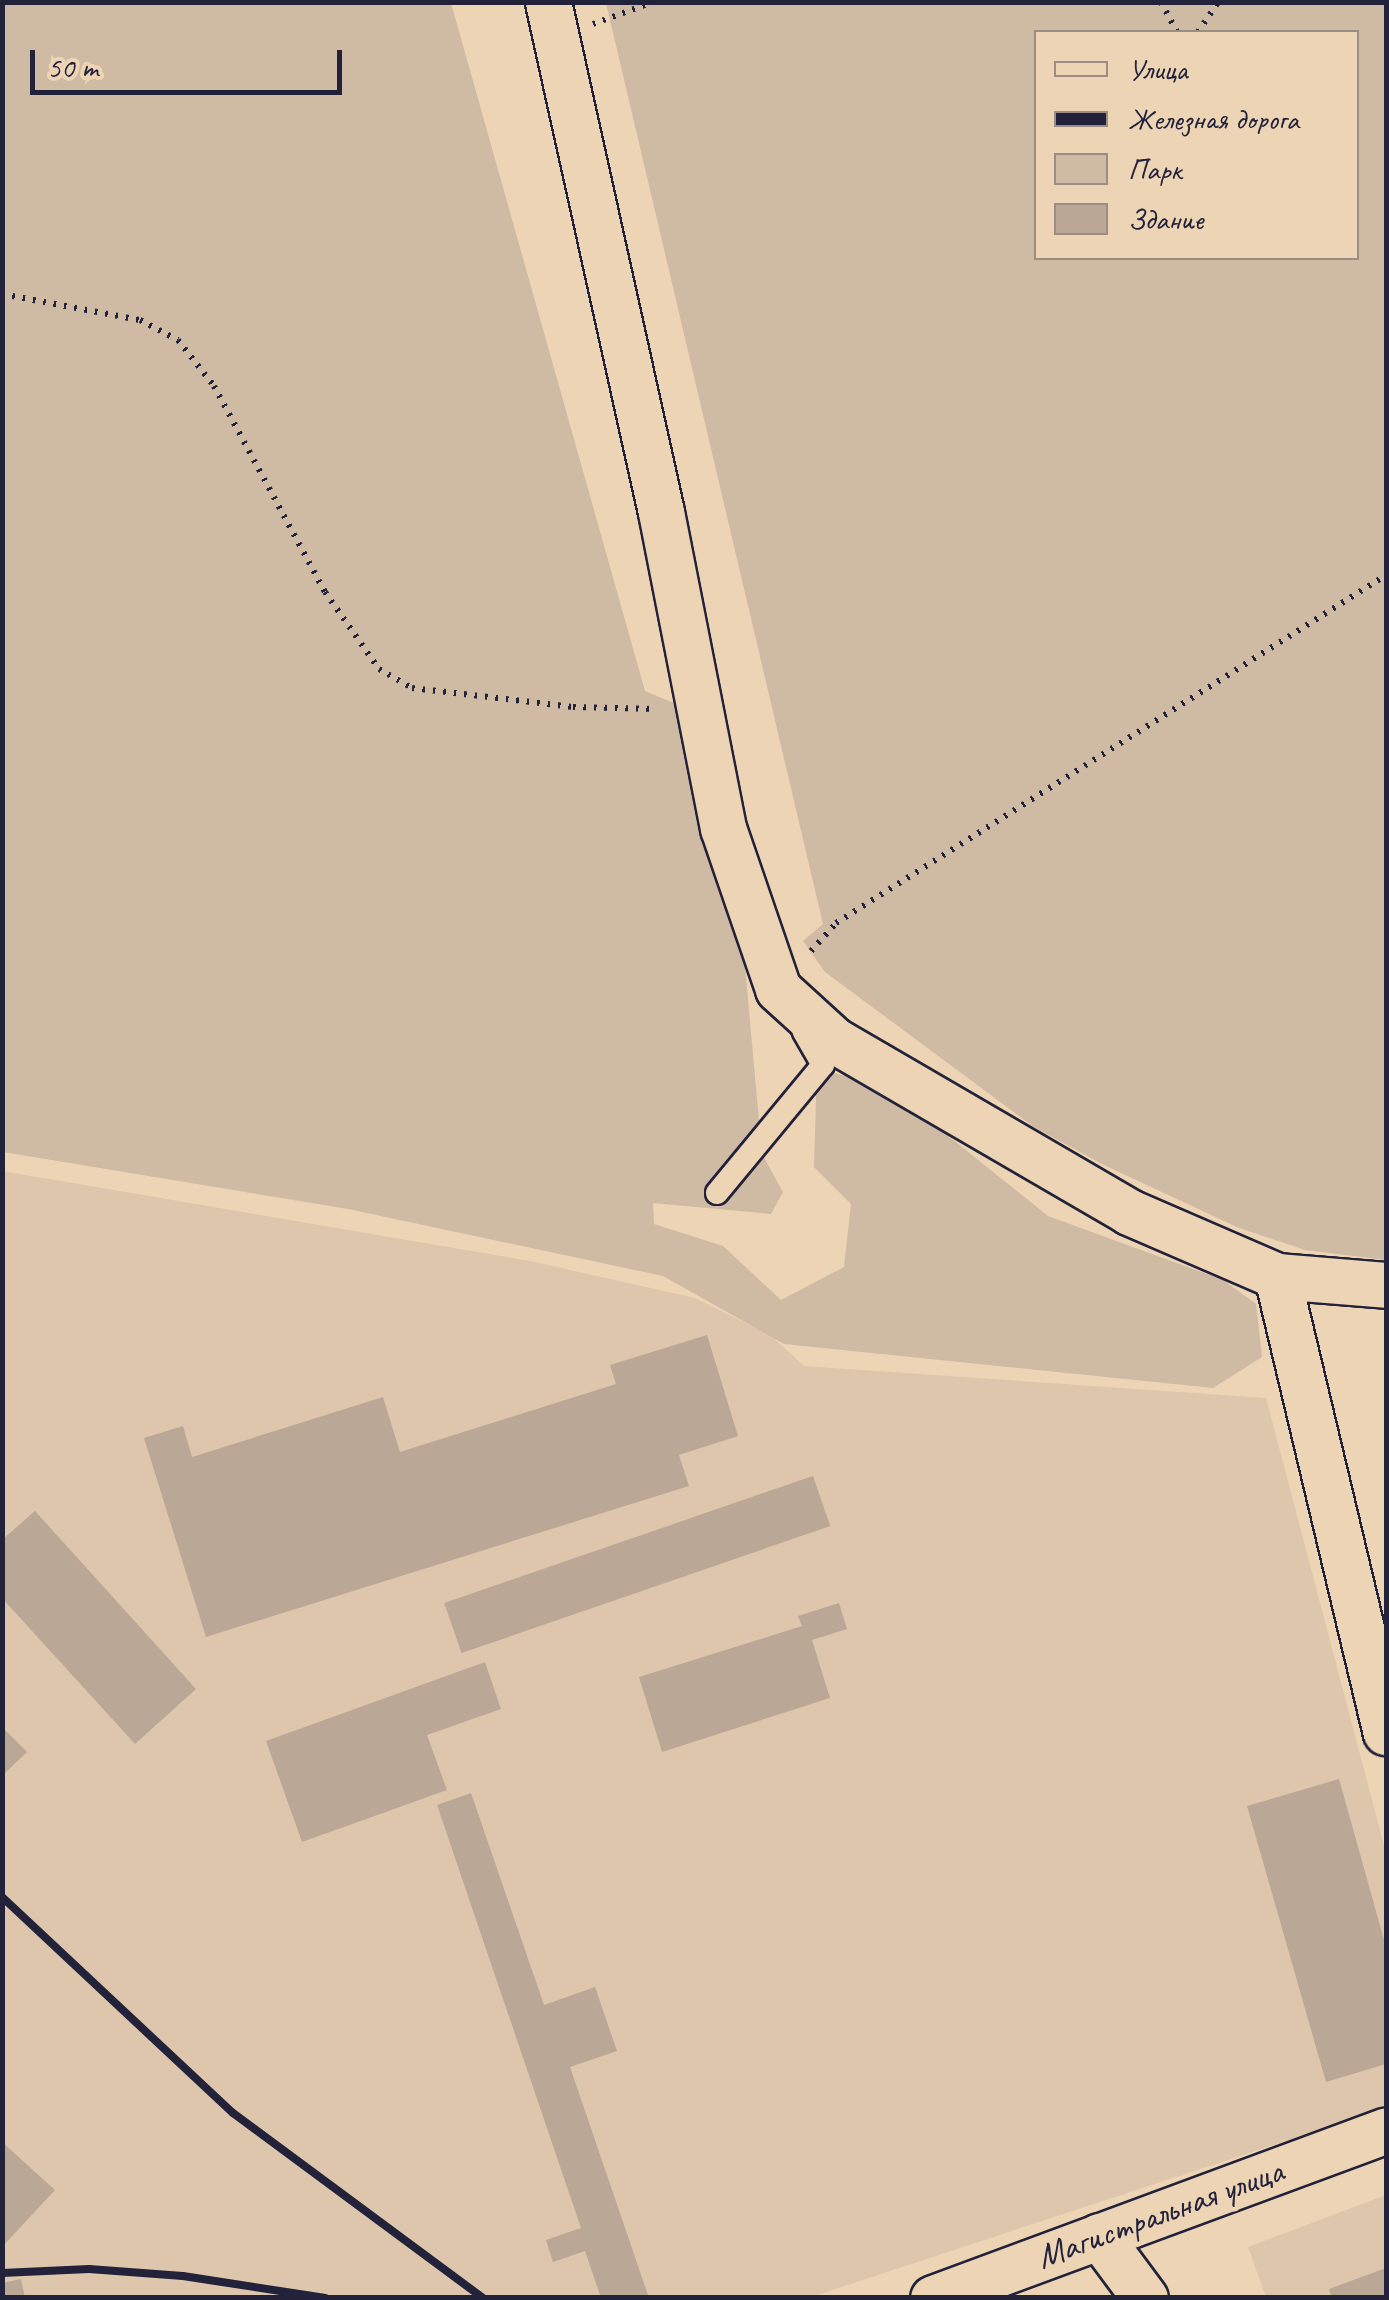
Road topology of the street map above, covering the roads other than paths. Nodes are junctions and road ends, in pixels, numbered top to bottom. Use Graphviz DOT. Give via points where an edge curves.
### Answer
graph roads {
  1 [pos="552,20"];
  2 [pos="778,989"];
  3 [pos="717,1193"];
  4 [pos="1278,1276"];
  5 [pos="1386,1285"];
  6 [pos="1386,1732"];
  7 [pos="1386,2130"];
  8 [pos="1099,2236"];
  9 [pos="933,2298"];
  10 [pos="1145,2298"];
  1 -- 2 [label="street" via="723,828"];
  2 -- 3 [label="lane" via="822,1065"];
  2 -- 4 [label="street" via="834,1040 1129,1212"];
  4 -- 5 [label="street"];
  4 -- 6 [label="street"];
  7 -- 8 [label="street, Магистральная улица"];
  8 -- 9 [label="street, Магистральная улица"];
  8 -- 10 [label="street"];
}
